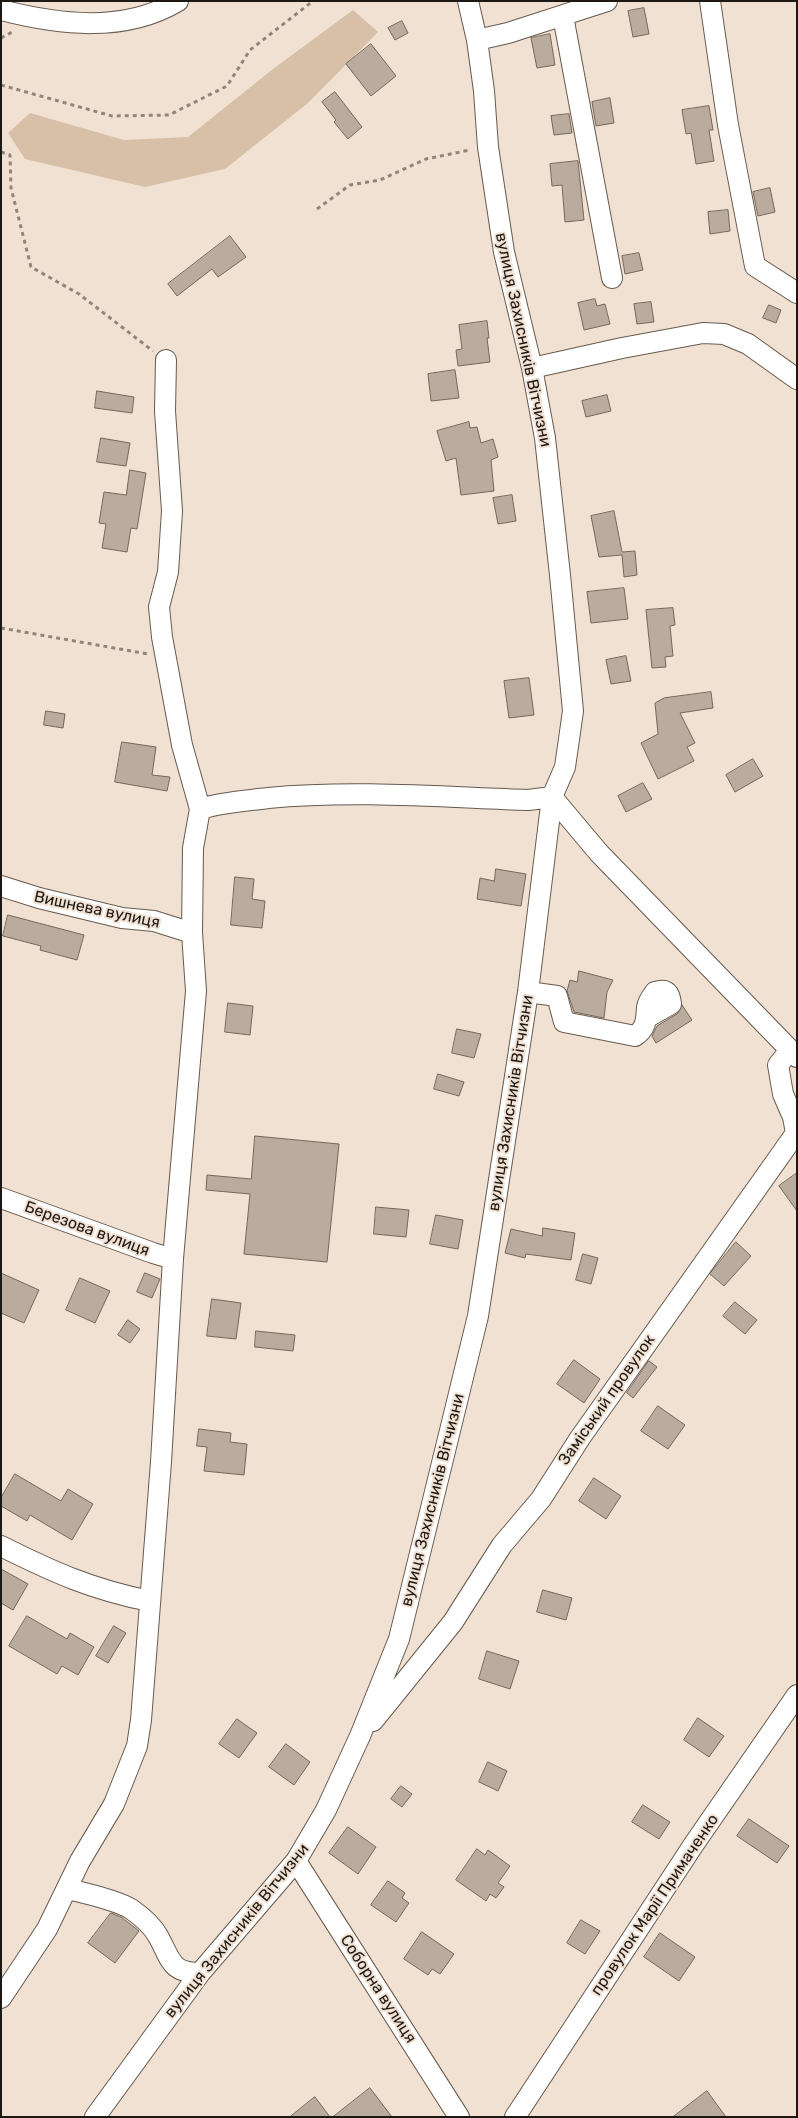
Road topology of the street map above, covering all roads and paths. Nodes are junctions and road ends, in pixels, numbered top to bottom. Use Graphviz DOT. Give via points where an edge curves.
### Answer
graph roads {
  1 [pos="178,1"];
  2 [pos="313,1"];
  3 [pos="468,1"];
  4 [pos="607,1"];
  5 [pos="710,1"];
  6 [pos="1,10"];
  7 [pos="563,16"];
  8 [pos="477,40"];
  9 [pos="1,85"];
  10 [pos="488,147"];
  11 [pos="1,152"];
  12 [pos="317,209"];
  13 [pos="612,278"];
  14 [pos="797,293"];
  15 [pos="166,360"];
  16 [pos="532,368"];
  17 [pos="797,379"];
  18 [pos="1,628"];
  19 [pos="166,657"];
  20 [pos="552,797"];
  21 [pos="200,809"];
  22 [pos="1,886"];
  23 [pos="192,933"];
  24 [pos="528,992"];
  25 [pos="648,1018"];
  26 [pos="793,1053"];
  27 [pos="1,1198"];
  28 [pos="174,1259"];
  29 [pos="1,1546"];
  30 [pos="150,1601"];
  31 [pos="797,1694"];
  32 [pos="360,1736"];
  33 [pos="296,1861"];
  34 [pos="68,1889"];
  35 [pos="200,1973"];
  36 [pos="5,1985"];
  37 [pos="95,2117"];
  38 [pos="459,2117"];
  39 [pos="516,2117"];
  1 -- 6 [label="street" via="144,16 109,22 68,23"];
  2 -- 9 [label="path" via="250,50 227,86 168,115 112,116"];
  3 -- 8 [label="street, вулиця Захисників Вітчизни"];
  4 -- 7 [label="street"];
  5 -- 14 [label="street" via="728,125 755,266"];
  7 -- 8 [label="street" via="508,34"];
  7 -- 13 [label="street"];
  8 -- 10 [label="street, вулиця Захисників Вітчизни"];
  10 -- 12 [label="path" via="455,152 380,180 350,185"];
  10 -- 16 [label="street, вулиця Захисників Вітчизни" via="504,252"];
  11 -- 15 [label="path" via="10,155 11,188 31,267 78,294"];
  15 -- 19 [label="street" via="164,411 172,511 168,572 159,607"];
  16 -- 17 [label="street" via="622,348 724,334 748,344"];
  16 -- 20 [label="street, вулиця Захисників Вітчизни" via="545,438 573,711 565,767"];
  18 -- 19 [label="path"];
  19 -- 21 [label="street" via="182,745"];
  20 -- 21 [label="street" via="528,800 296,796 217,804"];
  20 -- 24 [label="street, вулиця Захисників Вітчизни"];
  20 -- 26 [label="street" via="599,853"];
  21 -- 23 [label="street" via="193,848"];
  22 -- 23 [label="street, Вишнева вулиця" via="39,898 122,918 154,921"];
  23 -- 28 [label="street" via="196,991"];
  24 -- 25 [label="street" via="557,996 564,1022 634,1036"];
  24 -- 32 [label="street, вулиця Захисників Вітчизни" via="478,1316 400,1639"];
  26 -- 32 [label="street, Заміський провулок" via="778,1065 783,1094 796,1133 580,1438 541,1499 502,1545 453,1622"];
  27 -- 28 [label="street, Березова вулиця"];
  28 -- 30 [label="street"];
  29 -- 30 [label="street" via="76,1581 114,1594"];
  30 -- 34 [label="street" via="137,1746 114,1804 80,1861"];
  31 -- 39 [label="street, провулок Марії Примаченко" via="694,1844"];
  32 -- 33 [label="street, вулиця Захисників Вітчизни" via="326,1810"];
  33 -- 35 [label="street, вулиця Захисників Вітчизни"];
  33 -- 38 [label="street, Соборна вулиця"];
  34 -- 35 [label="street" via="129,1908 158,1936 175,1967 186,1973"];
  34 -- 36 [label="street" via="47,1929"];
  35 -- 37 [label="street, вулиця Захисників Вітчизни"];
}
